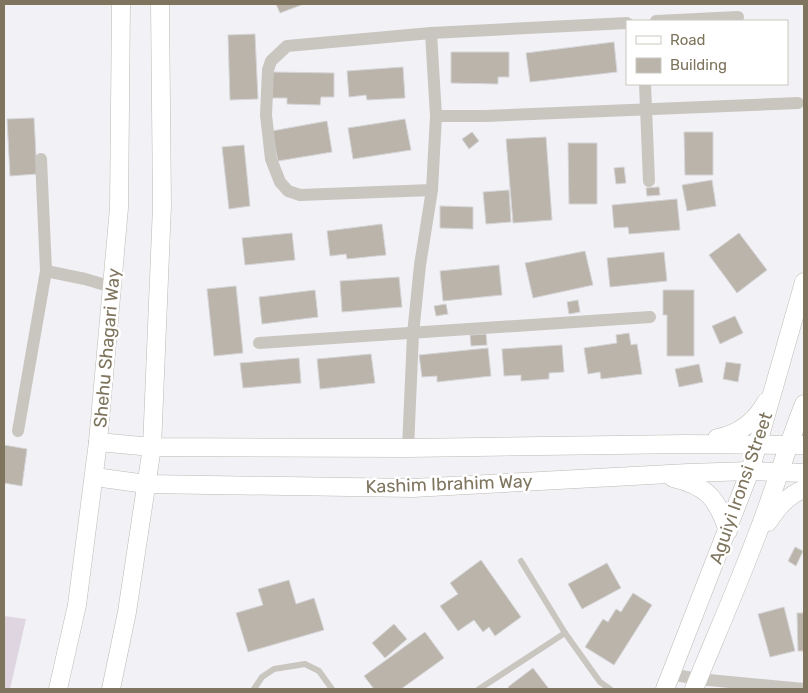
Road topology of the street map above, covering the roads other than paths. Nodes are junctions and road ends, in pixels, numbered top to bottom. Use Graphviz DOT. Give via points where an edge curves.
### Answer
graph roads {
  1 [pos="121,4"];
  2 [pos="160,4"];
  3 [pos="738,16"];
  4 [pos="672,20"];
  5 [pos="626,23"];
  6 [pos="431,33"];
  7 [pos="645,85"];
  8 [pos="798,103"];
  9 [pos="647,109"];
  10 [pos="436,116"];
  11 [pos="41,159"];
  12 [pos="649,180"];
  13 [pos="432,190"];
  14 [pos="46,271"];
  15 [pos="804,282"];
  16 [pos="112,286"];
  17 [pos="650,317"];
  18 [pos="412,334"];
  19 [pos="259,343"];
  20 [pos="778,377"];
  21 [pos="804,404"];
  22 [pos="18,431"];
  23 [pos="98,442"];
  24 [pos="686,444"];
  25 [pos="758,444"];
  26 [pos="796,446"];
  27 [pos="152,447"];
  28 [pos="408,448"];
  29 [pos="750,471"];
  30 [pos="780,472"];
  31 [pos="804,473"];
  32 [pos="658,474"];
  33 [pos="95,477"];
  34 [pos="146,484"];
  35 [pos="804,489"];
  36 [pos="728,531"];
  37 [pos="755,541"];
  38 [pos="521,561"];
  39 [pos="565,633"];
  40 [pos="668,681"];
  41 [pos="696,684"];
  42 [pos="58,689"];
  43 [pos="111,689"];
  44 [pos="254,689"];
  45 [pos="332,689"];
  46 [pos="479,689"];
  47 [pos="610,689"];
  48 [pos="804,689"];
  1 -- 16 [label="main road, Shehu Shagari Way" via="119,208"];
  2 -- 27 [label="main road" via="162,206"];
  3 -- 4 [label="street"];
  5 -- 6 [label="street"];
  6 -- 10 [label="street"];
  6 -- 13 [label="street" via="287,46 271,61 268,70 266,115 271,159 280,182 288,191 300,195"];
  7 -- 9 [label="street"];
  8 -- 9 [label="street"];
  9 -- 10 [label="street"];
  9 -- 12 [label="street"];
  10 -- 13 [label="street"];
  11 -- 14 [label="street"];
  13 -- 18 [label="street"];
  14 -- 16 [label="street"];
  14 -- 22 [label="street"];
  15 -- 20 [label="main road, Aguiyi Ironsi Street"];
  16 -- 23 [label="main road, Shehu Shagari Way"];
  17 -- 18 [label="street"];
  18 -- 19 [label="street"];
  18 -- 28 [label="street"];
  20 -- 24 [label="main road" via="760,412 748,426 729,436"];
  20 -- 25 [label="main road, Aguiyi Ironsi Street"];
  21 -- 26 [label="main road, Aguiyi Ironsi Street"];
  23 -- 27 [label="main road, Kashim Ibrahim Way"];
  23 -- 33 [label="main road, Shehu Shagari Way"];
  24 -- 25 [label="main road, Kashim Ibrahim Way"];
  24 -- 28 [label="main road, Kashim Ibrahim Way"];
  25 -- 26 [label="main road, Kashim Ibrahim Way"];
  25 -- 29 [label="main road, Aguiyi Ironsi Street"];
  26 -- 30 [label="main road, Aguiyi Ironsi Street"];
  27 -- 28 [label="main road, Kashim Ibrahim Way"];
  27 -- 34 [label="main road"];
  29 -- 30 [label="main road, Kashim Ibrahim Way"];
  29 -- 32 [label="main road, Kashim Ibrahim Way"];
  29 -- 36 [label="main road, Aguiyi Ironsi Street"];
  30 -- 31 [label="main road, Kashim Ibrahim Way"];
  30 -- 37 [label="main road, Aguiyi Ironsi Street"];
  32 -- 34 [label="main road, Kashim Ibrahim Way" via="413,488"];
  32 -- 36 [label="main road" via="705,489 721,510"];
  33 -- 34 [label="main road, Kashim Ibrahim Way"];
  33 -- 42 [label="main road, Shehu Shagari Way" via="77,605"];
  34 -- 43 [label="main road" via="127,612"];
  35 -- 37 [label="main road" via="778,506"];
  36 -- 40 [label="main road, Aguiyi Ironsi Street"];
  37 -- 41 [label="main road, Aguiyi Ironsi Street"];
  38 -- 39 [label="lane"];
  39 -- 46 [label="lane"];
  39 -- 47 [label="lane" via="600,682"];
  40 -- 41 [label="street"];
  41 -- 48 [label="street"];
  44 -- 45 [label="lane" via="262,677 274,669 305,664 319,671"];
}
